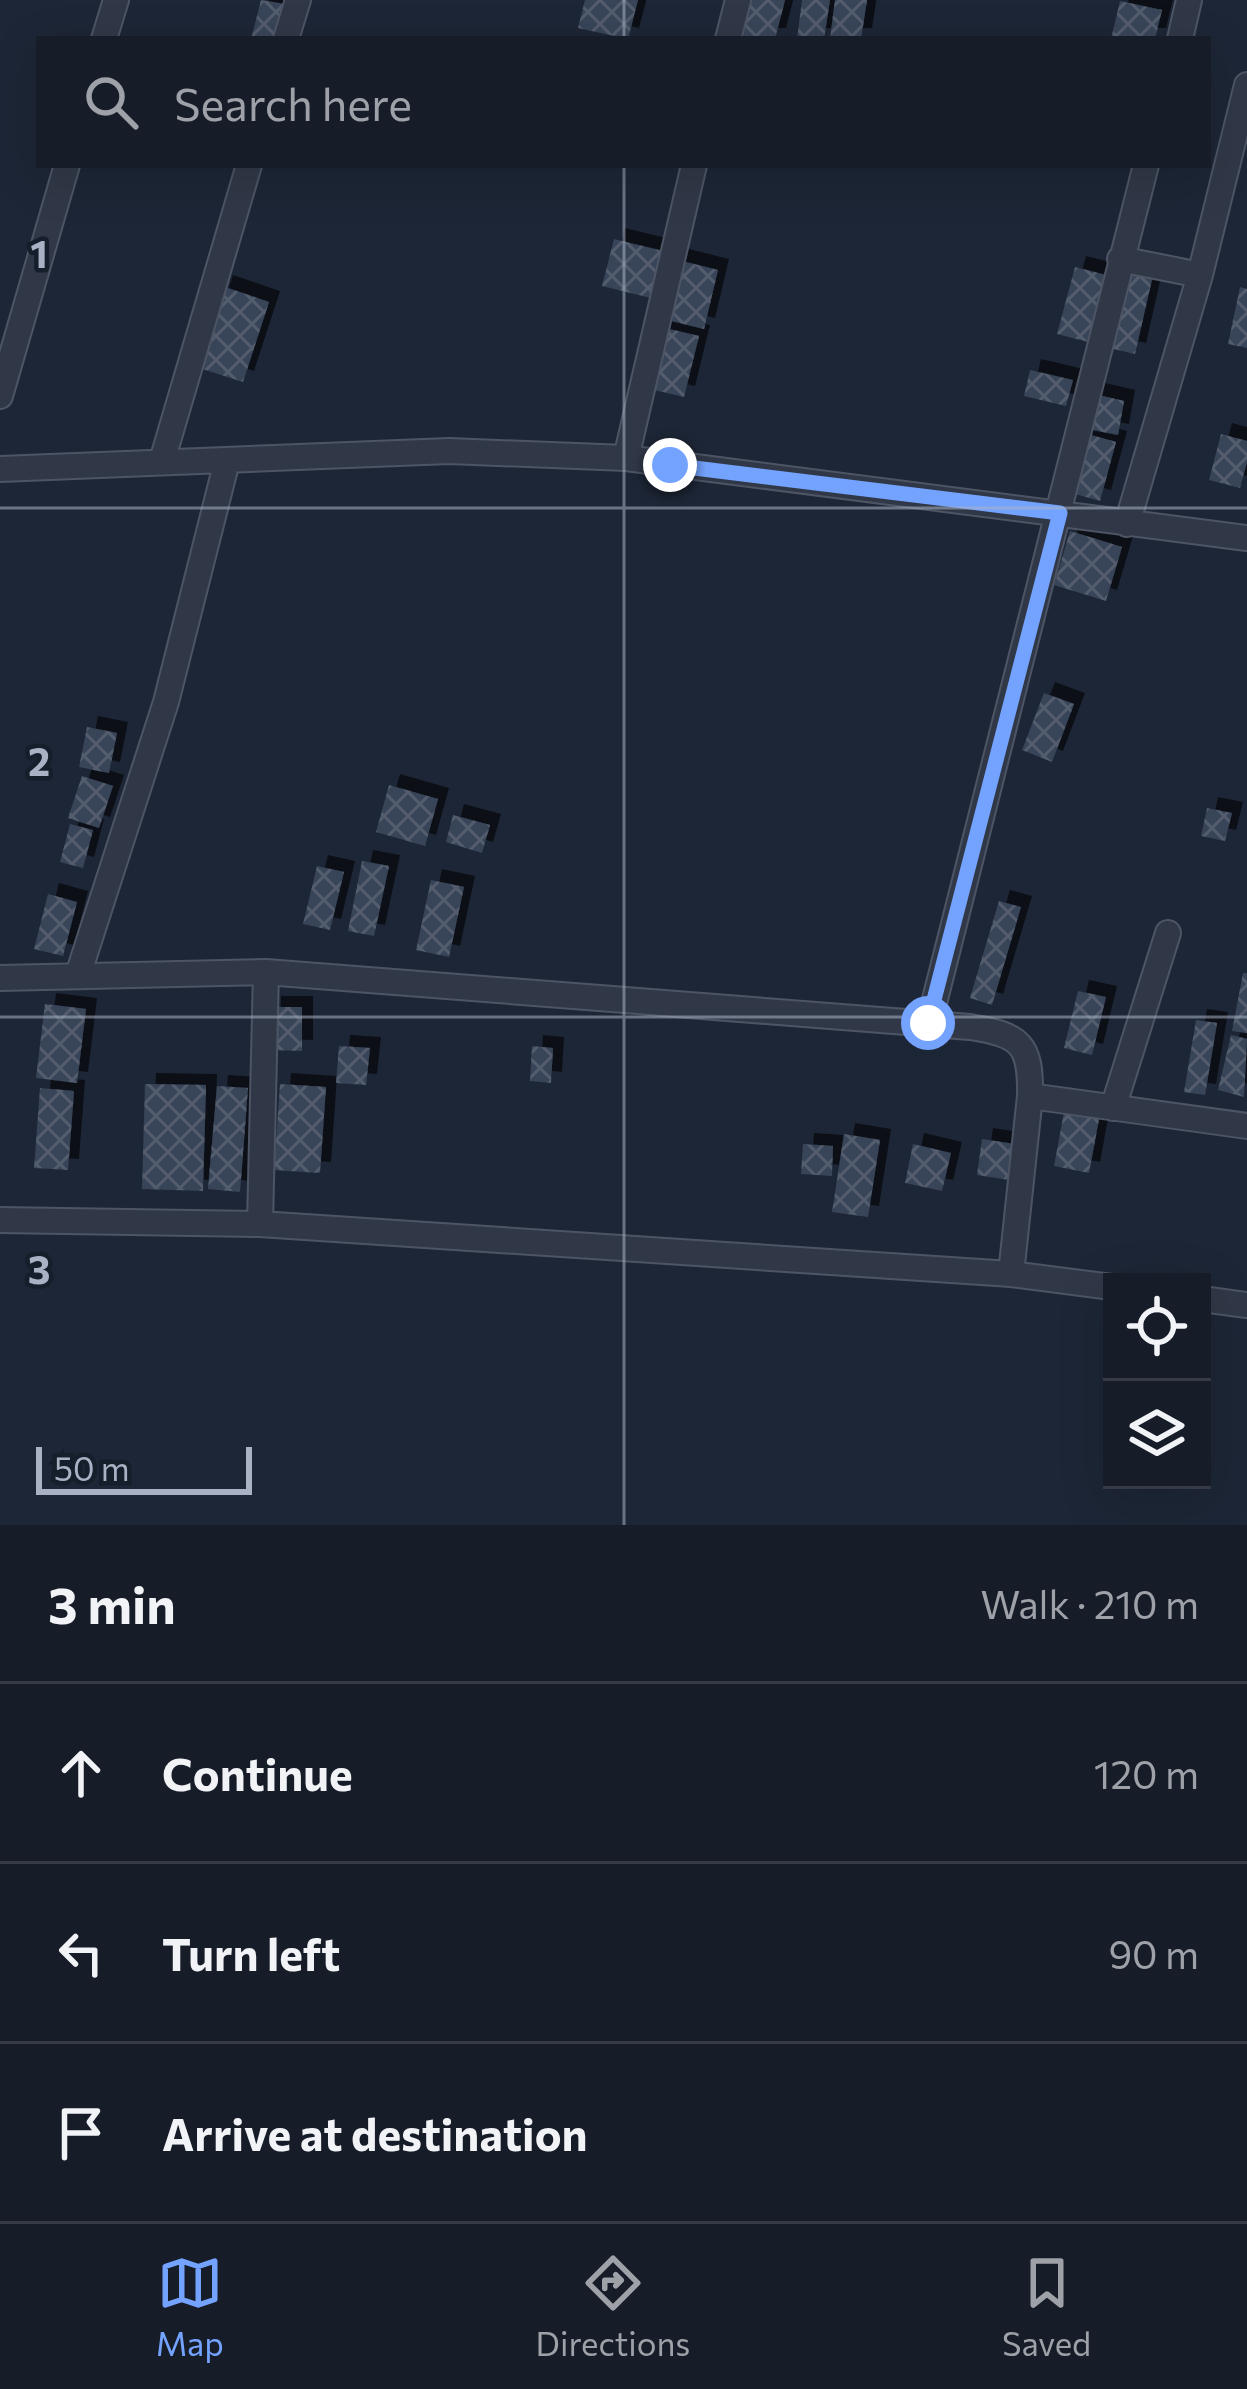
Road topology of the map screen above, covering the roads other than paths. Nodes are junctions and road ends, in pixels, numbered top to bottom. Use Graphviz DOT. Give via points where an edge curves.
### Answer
graph roads {
  1 [pos="116,0"];
  2 [pos="298,0"];
  3 [pos="738,0"];
  4 [pos="1189,0"];
  5 [pos="105,36"];
  6 [pos="287,36"];
  7 [pos="729,36"];
  8 [pos="1181,36"];
  9 [pos="1247,85"];
  10 [pos="67,168"];
  11 [pos="248,168"];
  12 [pos="693,168"];
  13 [pos="1145,168"];
  14 [pos="1120,260"];
  15 [pos="1200,274"];
  16 [pos="0,396"];
  17 [pos="626,458"];
  18 [pos="162,461"];
  19 [pos="227,461"];
  20 [pos="0,469"];
  21 [pos="1060,513"];
  22 [pos="1127,524"];
  23 [pos="1247,538"];
  24 [pos="1168,933"];
  25 [pos="266,972"];
  26 [pos="78,975"];
  27 [pos="0,978"];
  28 [pos="928,1023"];
  29 [pos="1030,1096"];
  30 [pos="1113,1108"];
  31 [pos="1247,1126"];
  32 [pos="0,1220"];
  33 [pos="260,1224"];
  34 [pos="1011,1274"];
  35 [pos="1103,1286"];
  36 [pos="1211,1300"];
  37 [pos="1247,1305"];
  1 -- 5 [label="street"];
  2 -- 6 [label="street"];
  3 -- 7 [label="street"];
  4 -- 8 [label="street"];
  9 -- 15 [label="street"];
  10 -- 16 [label="street"];
  11 -- 18 [label="street"];
  12 -- 17 [label="street"];
  13 -- 14 [label="street"];
  14 -- 15 [label="street"];
  14 -- 21 [label="street"];
  15 -- 22 [label="street"];
  17 -- 19 [label="street" via="449,451"];
  17 -- 21 [label="street"];
  18 -- 19 [label="street"];
  18 -- 20 [label="street"];
  19 -- 26 [label="street" via="166,702"];
  21 -- 22 [label="street"];
  21 -- 28 [label="street"];
  22 -- 23 [label="street"];
  24 -- 30 [label="street"];
  25 -- 26 [label="street"];
  25 -- 28 [label="street"];
  25 -- 33 [label="street"];
  26 -- 27 [label="street"];
  28 -- 29 [label="street" via="999,1031 1022,1044"];
  29 -- 30 [label="street"];
  29 -- 34 [label="street"];
  30 -- 31 [label="street"];
  32 -- 33 [label="street"];
  33 -- 34 [label="street"];
  34 -- 35 [label="street"];
  36 -- 37 [label="street"];
}
